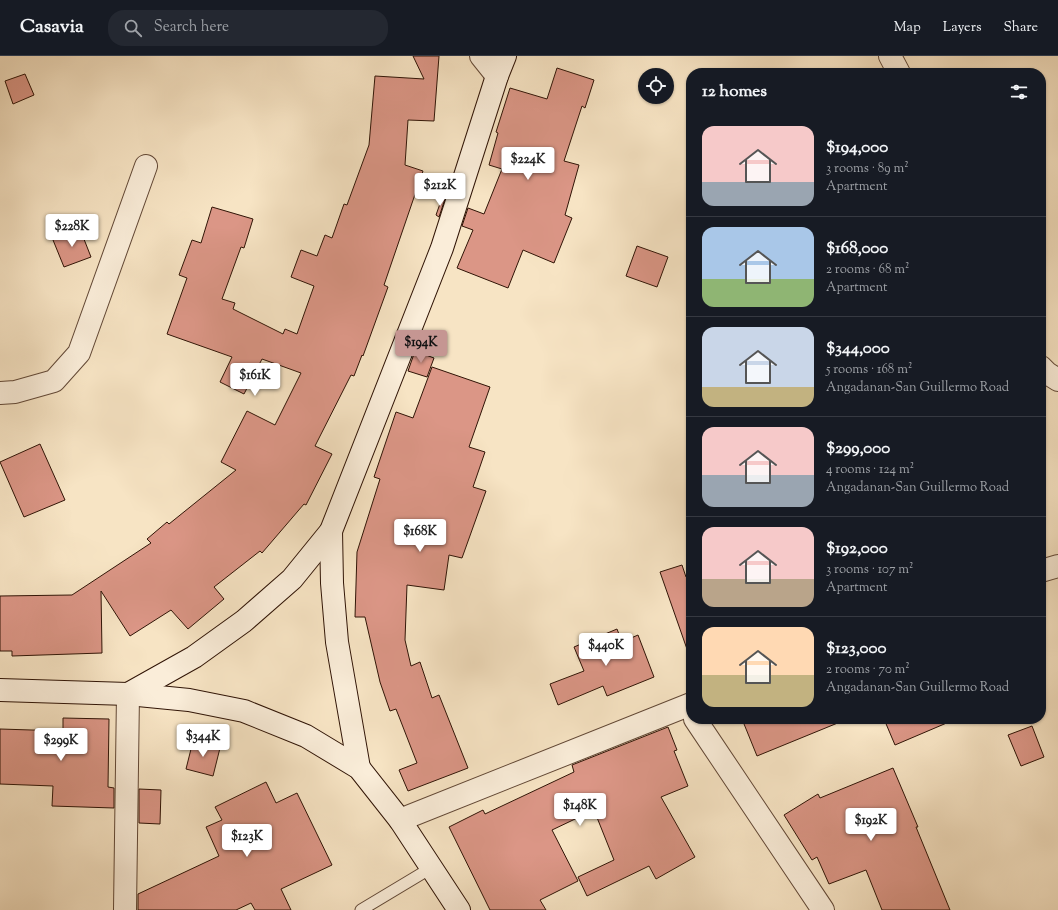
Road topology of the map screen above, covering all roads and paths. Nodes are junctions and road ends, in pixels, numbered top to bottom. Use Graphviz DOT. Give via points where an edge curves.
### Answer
graph roads {
  1 [pos="481,56"];
  2 [pos="505,56"];
  3 [pos="890,56"];
  4 [pos="896,68"];
  5 [pos="497,76"];
  6 [pos="146,166"];
  7 [pos="1046,372"];
  8 [pos="1058,380"];
  9 [pos="0,393"];
  10 [pos="332,531"];
  11 [pos="1058,566"];
  12 [pos="1046,570"];
  13 [pos="0,690"];
  14 [pos="128,694"];
  15 [pos="686,712"];
  16 [pos="700,724"];
  17 [pos="359,768"];
  18 [pos="400,820"];
  19 [pos="431,868"];
  20 [pos="126,910"];
  21 [pos="361,910"];
  22 [pos="459,910"];
  23 [pos="823,910"];
  1 -- 5 [label="street"];
  2 -- 5 [label="street"];
  3 -- 4 [label="street"];
  5 -- 10 [label="street" via="442,248"];
  6 -- 9 [label="street" via="79,352 54,381 15,392"];
  7 -- 8 [label="street"];
  10 -- 14 [label="street" via="292,579 244,621 194,657"];
  10 -- 17 [label="street" via="332,583 337,642"];
  11 -- 12 [label="street"];
  13 -- 14 [label="street"];
  14 -- 17 [label="street" via="189,700 244,711 306,736"];
  14 -- 20 [label="street"];
  15 -- 18 [label="street"];
  16 -- 23 [label="street"];
  17 -- 18 [label="street"];
  18 -- 19 [label="street"];
  19 -- 21 [label="lane"];
  19 -- 22 [label="street"];
}
